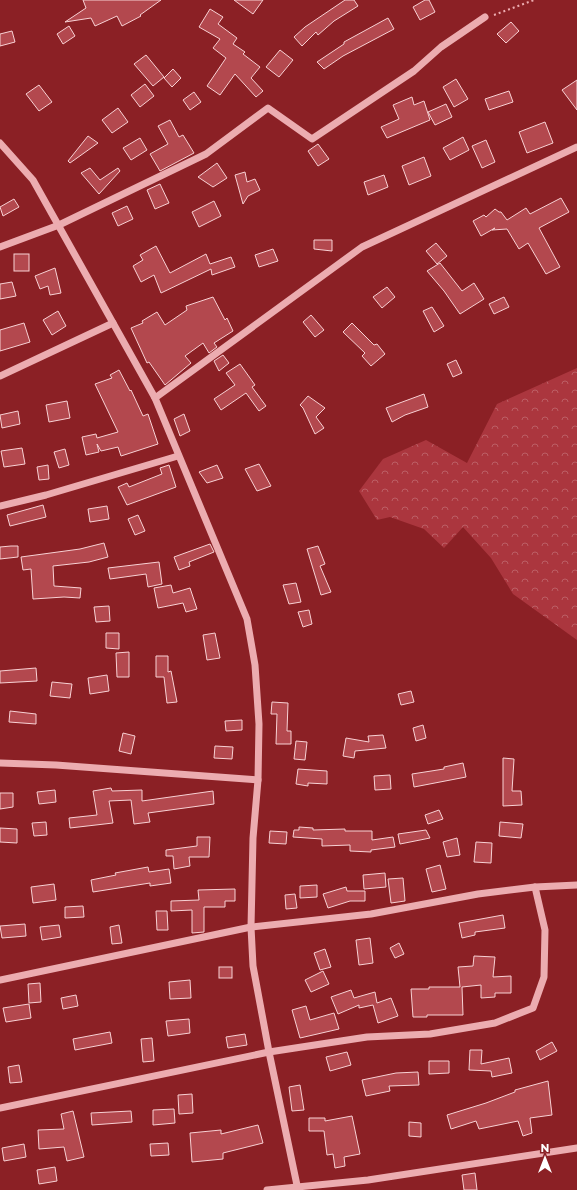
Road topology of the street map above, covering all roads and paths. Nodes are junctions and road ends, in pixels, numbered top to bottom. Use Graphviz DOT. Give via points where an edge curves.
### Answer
graph roads {
  1 [pos="534,0"];
  2 [pos="485,17"];
  3 [pos="0,143"];
  4 [pos="577,147"];
  5 [pos="58,225"];
  6 [pos="0,247"];
  7 [pos="113,323"];
  8 [pos="0,376"];
  9 [pos="155,398"];
  10 [pos="178,456"];
  11 [pos="0,506"];
  12 [pos="0,763"];
  13 [pos="258,780"];
  14 [pos="577,885"];
  15 [pos="535,888"];
  16 [pos="250,927"];
  17 [pos="0,980"];
  18 [pos="268,1052"];
  19 [pos="0,1108"];
  20 [pos="577,1148"];
  21 [pos="298,1188"];
  22 [pos="267,1190"];
  1 -- 2 [label="path"];
  2 -- 5 [label="street" via="441,46 414,71 312,139 268,108 206,154"];
  3 -- 5 [label="street" via="33,180"];
  4 -- 9 [label="street" via="362,247"];
  5 -- 6 [label="street"];
  5 -- 7 [label="street"];
  7 -- 8 [label="street"];
  7 -- 9 [label="street"];
  9 -- 10 [label="street"];
  10 -- 11 [label="street"];
  10 -- 13 [label="street" via="247,619 255,665"];
  12 -- 13 [label="street"];
  13 -- 16 [label="street"];
  14 -- 15 [label="street"];
  15 -- 16 [label="street" via="478,894 371,914"];
  15 -- 18 [label="street" via="545,930 544,977 533,1008 495,1022 430,1034 367,1037"];
  16 -- 17 [label="street"];
  16 -- 18 [label="street" via="253,966"];
  18 -- 19 [label="street"];
  18 -- 21 [label="street"];
  20 -- 21 [label="street" via="368,1180"];
  21 -- 22 [label="street"];
}
